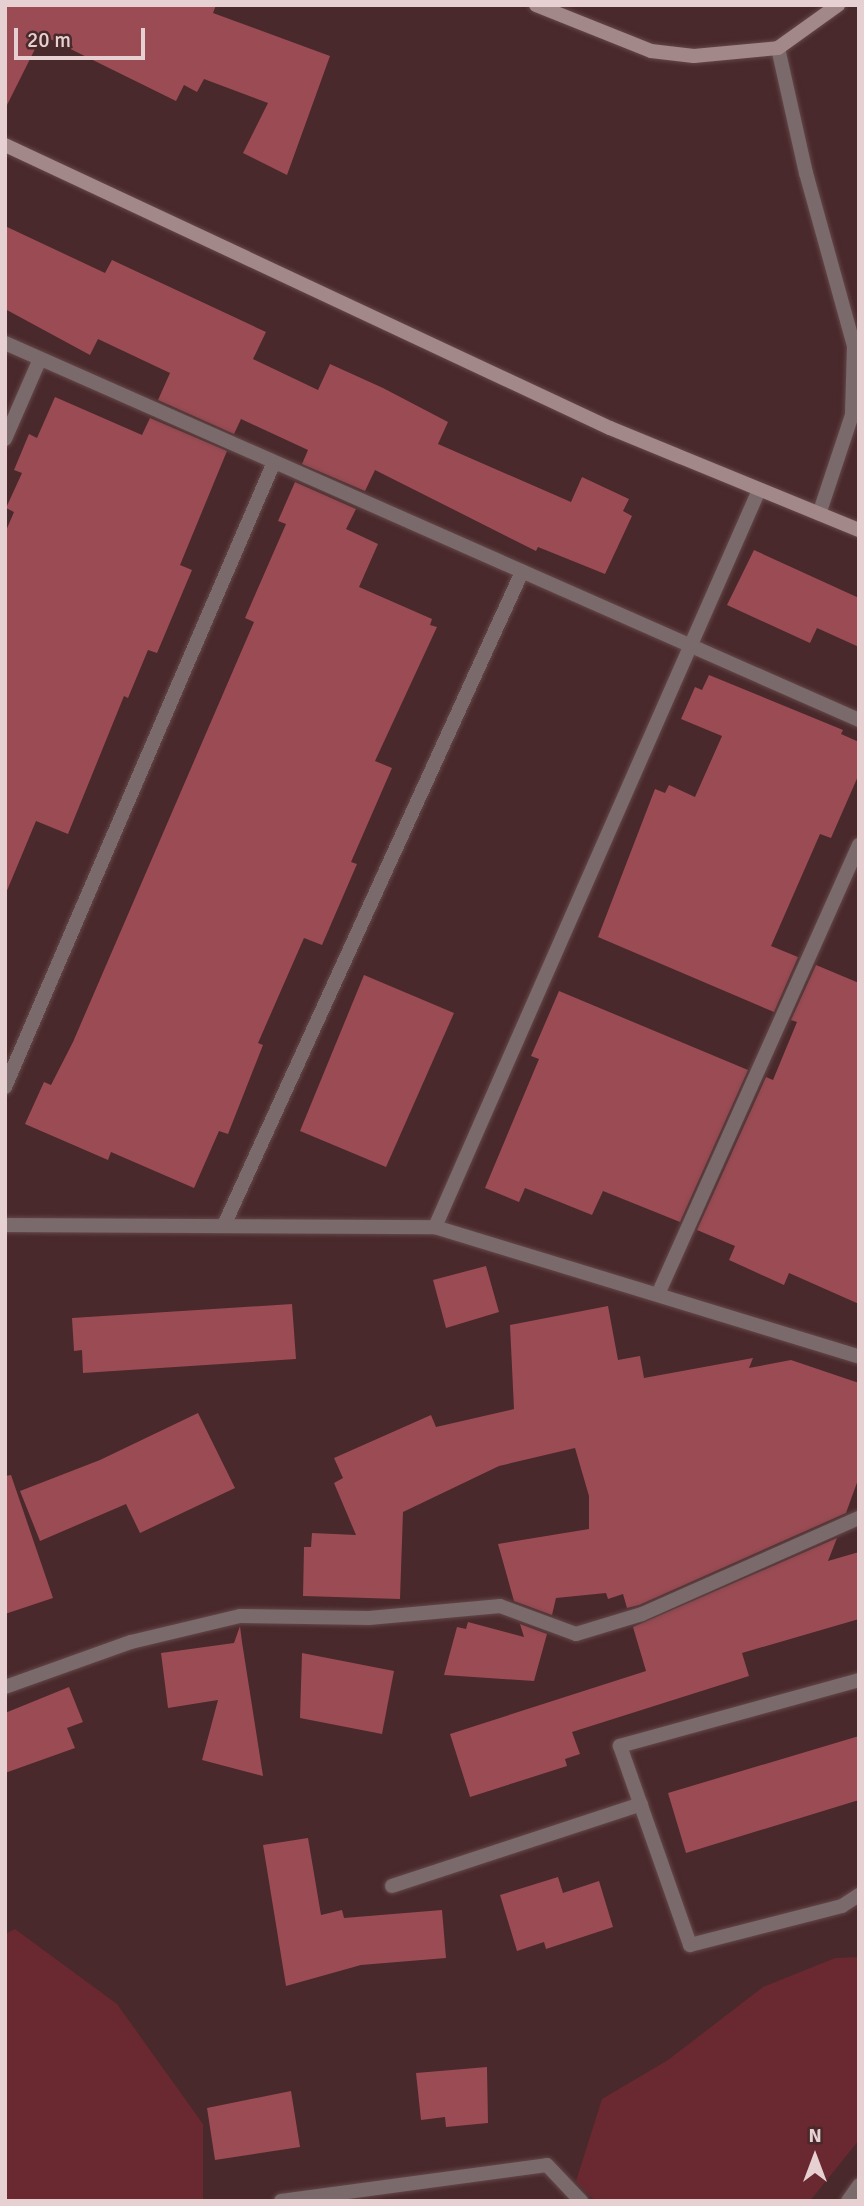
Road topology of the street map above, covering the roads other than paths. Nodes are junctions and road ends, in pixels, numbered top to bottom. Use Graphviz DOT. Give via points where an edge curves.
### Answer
graph roads {
  1 [pos="536,5"];
  2 [pos="838,5"];
  3 [pos="778,48"];
  4 [pos="5,145"];
  5 [pos="5,343"];
  6 [pos="40,359"];
  7 [pos="5,439"];
  8 [pos="274,462"];
  9 [pos="759,490"];
  10 [pos="819,514"];
  11 [pos="859,530"];
  12 [pos="523,572"];
  13 [pos="690,646"];
  14 [pos="859,720"];
  15 [pos="859,845"];
  16 [pos="5,1087"];
  17 [pos="225,1223"];
  18 [pos="5,1225"];
  19 [pos="435,1227"];
  20 [pos="659,1292"];
  21 [pos="859,1357"];
  22 [pos="859,1518"];
  23 [pos="859,1679"];
  24 [pos="5,1687"];
  25 [pos="641,1804"];
  26 [pos="393,1886"];
  27 [pos="859,1895"];
  28 [pos="859,2185"];
  29 [pos="281,2201"];
  30 [pos="581,2201"];
  31 [pos="848,2201"];
  1 -- 3 [label="street" via="651,51 725,56"];
  2 -- 3 [label="street"];
  3 -- 10 [label="street" via="806,173 854,346 852,415"];
  4 -- 9 [label="street" via="598,422"];
  5 -- 6 [label="street"];
  6 -- 7 [label="street"];
  6 -- 8 [label="street"];
  8 -- 12 [label="street"];
  8 -- 16 [label="street"];
  9 -- 10 [label="street"];
  9 -- 13 [label="street"];
  10 -- 11 [label="street"];
  12 -- 13 [label="street"];
  12 -- 17 [label="street"];
  13 -- 14 [label="street"];
  13 -- 19 [label="street"];
  15 -- 20 [label="street"];
  17 -- 18 [label="street"];
  17 -- 19 [label="street"];
  19 -- 20 [label="street"];
  20 -- 21 [label="street"];
  22 -- 24 [label="street" via="642,1614 576,1634 500,1606 369,1618 240,1616 131,1642"];
  23 -- 25 [label="street" via="620,1745"];
  25 -- 26 [label="street"];
  25 -- 27 [label="street" via="690,1945 842,1906"];
  28 -- 31 [label="street"];
  29 -- 30 [label="street" via="547,2165"];
}
